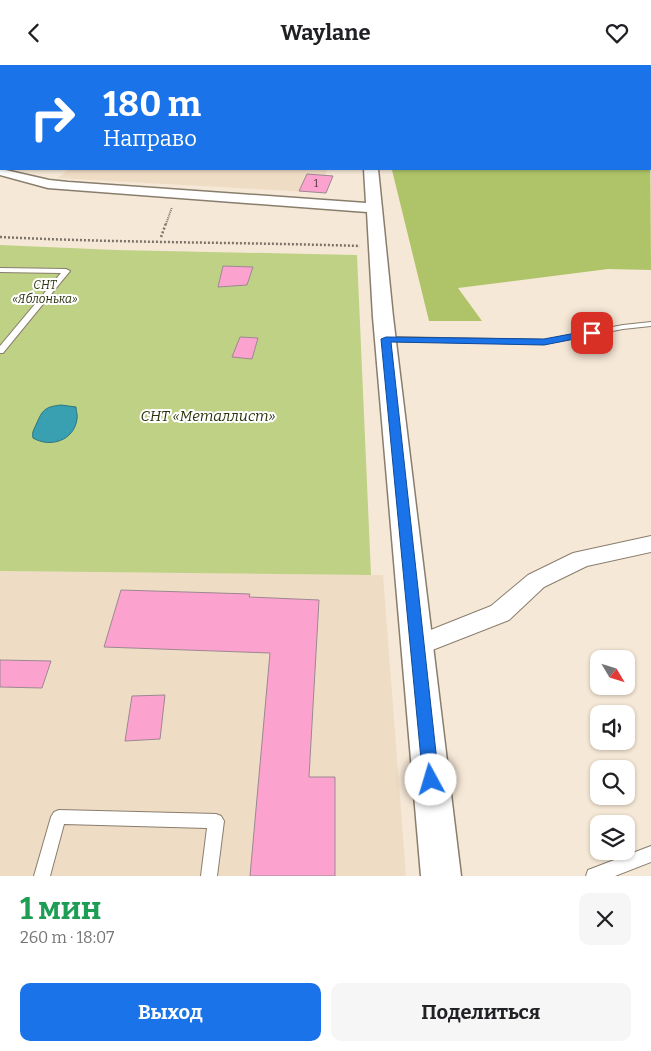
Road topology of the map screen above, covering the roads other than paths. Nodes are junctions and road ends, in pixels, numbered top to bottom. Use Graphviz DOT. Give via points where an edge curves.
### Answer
graph roads {
  1 [pos="372,170"];
  2 [pos="0,171"];
  3 [pos="375,208"];
  4 [pos="0,270"];
  5 [pos="651,324"];
  6 [pos="386,339"];
  7 [pos="0,351"];
  8 [pos="651,544"];
  9 [pos="417,646"];
  10 [pos="651,854"];
  11 [pos="42,876"];
  12 [pos="209,876"];
  13 [pos="441,876"];
  14 [pos="594,876"];
  1 -- 3 [label="street"];
  2 -- 3 [label="street" via="48,184"];
  3 -- 6 [label="street"];
  4 -- 7 [label="lane" via="66,271"];
  5 -- 6 [label="lane" via="544,342"];
  6 -- 9 [label="street"];
  8 -- 9 [label="street" via="581,559 536,581 500,613"];
  9 -- 13 [label="street"];
  10 -- 14 [label="lane"];
  11 -- 12 [label="lane" via="59,817 216,821"];
}
